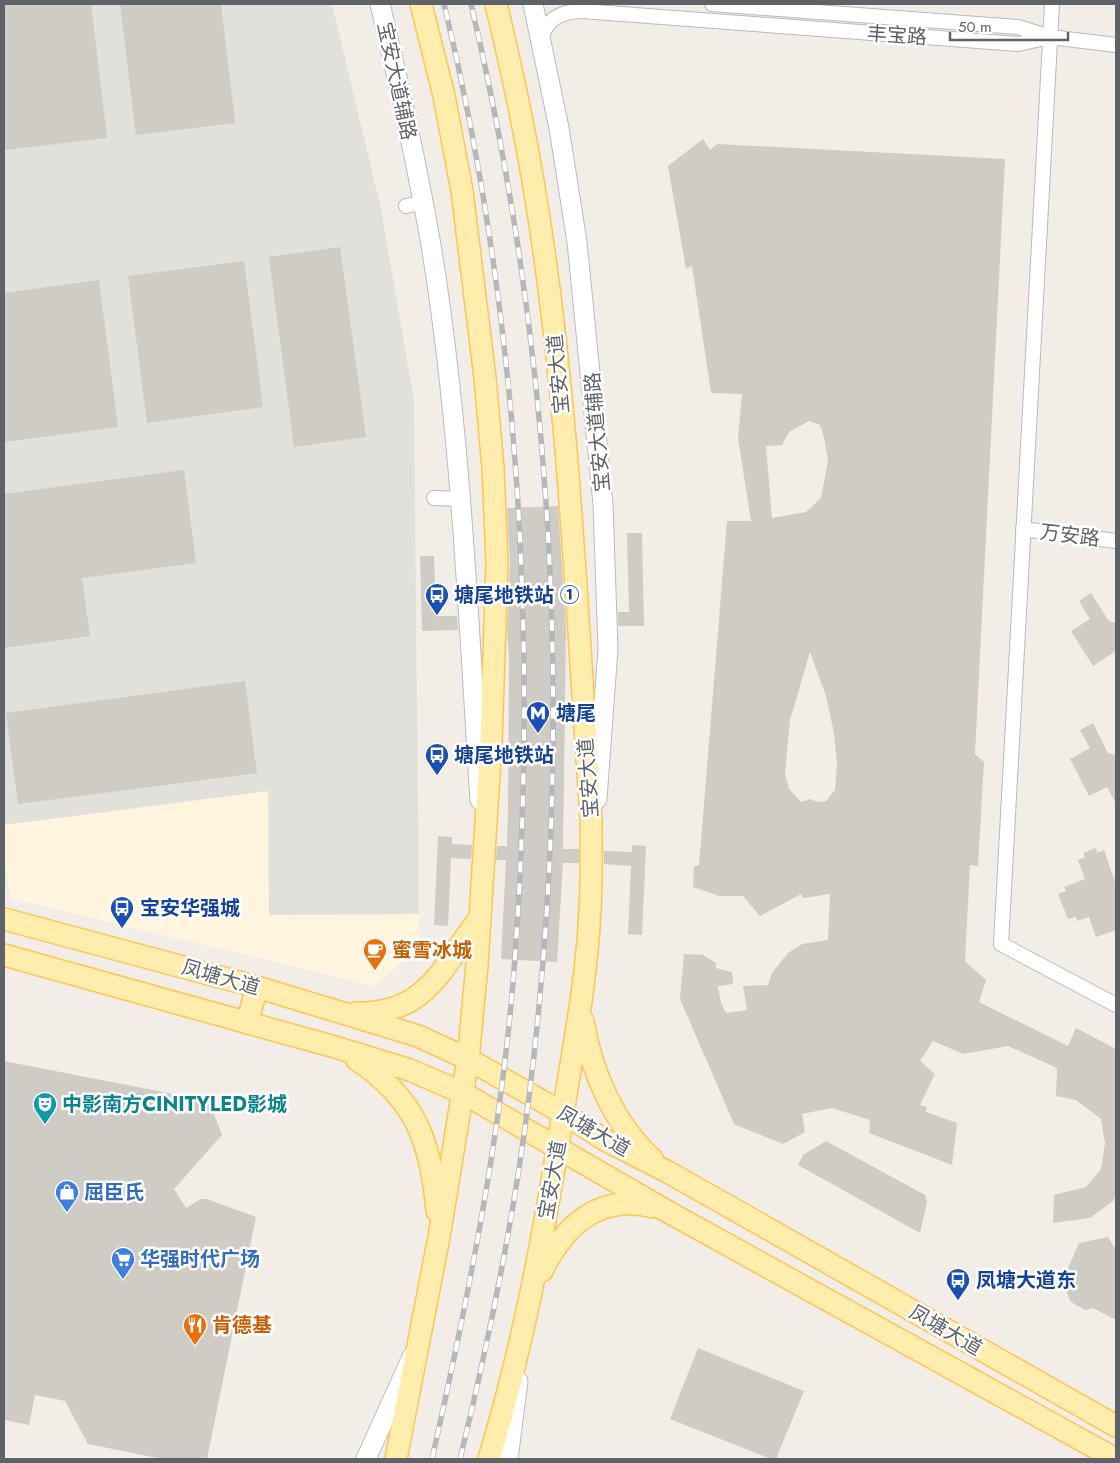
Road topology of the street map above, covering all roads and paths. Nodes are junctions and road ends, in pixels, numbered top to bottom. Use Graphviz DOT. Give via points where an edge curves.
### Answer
graph roads {
  1 [pos="380,4"];
  2 [pos="421,4"];
  3 [pos="496,4"];
  4 [pos="533,4"];
  5 [pos="712,4"];
  6 [pos="1052,4"];
  7 [pos="1050,37"];
  8 [pos="541,43"];
  9 [pos="1116,44"];
  10 [pos="434,498"];
  11 [pos="459,499"];
  12 [pos="1023,529"];
  13 [pos="1116,541"];
  14 [pos="483,844"];
  15 [pos="592,866"];
  16 [pos="4,919"];
  17 [pos="479,919"];
  18 [pos="4,955"];
  19 [pos="257,987"];
  20 [pos="582,999"];
  21 [pos="1116,1005"];
  22 [pos="341,1013"];
  23 [pos="247,1023"];
  24 [pos="335,1047"];
  25 [pos="468,1059"];
  26 [pos="463,1093"];
  27 [pos="563,1113"];
  28 [pos="558,1146"];
  29 [pos="668,1172"];
  30 [pos="670,1213"];
  31 [pos="439,1237"];
  32 [pos="532,1292"];
  33 [pos="524,1329"];
  34 [pos="418,1342"];
  35 [pos="1116,1426"];
  36 [pos="366,1459"];
  37 [pos="396,1459"];
  38 [pos="489,1459"];
  39 [pos="508,1459"];
  40 [pos="1116,1459"];
  1 -- 11 [label="main road, 宝安大道辅路" via="406,116 414,204 431,246"];
  2 -- 14 [label="main road" via="444,96 462,191 493,468 496,648"];
  3 -- 15 [label="main road, 宝安大道" via="533,181 555,337 570,513"];
  4 -- 8 [label="main road, 宝安大道辅路"];
  5 -- 7 [label="street, 丰宝路" via="1018,27"];
  6 -- 7 [label="street"];
  7 -- 8 [label="street, 丰宝路" via="1018,44 582,10 569,11 552,19 546,25"];
  7 -- 9 [label="street"];
  7 -- 12 [label="street"];
  8 -- 15 [label="main road, 宝安大道辅路" via="577,242 603,504 608,649"];
  10 -- 11 [label="street"];
  11 -- 14 [label="main road, 宝安大道辅路"];
  12 -- 13 [label="street, 万安路"];
  12 -- 21 [label="street" via="1001,944"];
  14 -- 17 [label="main road"];
  15 -- 20 [label="main road, 宝安大道"];
  16 -- 19 [label="main road, 凤塘大道"];
  17 -- 22 [label="main road" via="451,962 418,996 381,1011"];
  17 -- 25 [label="main road"];
  18 -- 23 [label="main road, 凤塘大道"];
  19 -- 22 [label="main road, 凤塘大道"];
  19 -- 23 [label="main road"];
  20 -- 27 [label="main road, 宝安大道"];
  20 -- 29 [label="main road" via="582,1018 589,1050 610,1101 639,1146"];
  22 -- 25 [label="main road, 凤塘大道" via="418,1036"];
  23 -- 24 [label="main road, 凤塘大道"];
  24 -- 26 [label="main road, 凤塘大道" via="410,1070"];
  24 -- 31 [label="main road" via="374,1071 394,1088 411,1110 430,1164"];
  25 -- 26 [label="main road"];
  25 -- 27 [label="main road, 凤塘大道"];
  26 -- 28 [label="main road, 凤塘大道"];
  26 -- 31 [label="main road"];
  27 -- 28 [label="main road, 宝安大道"];
  27 -- 29 [label="main road, 凤塘大道" via="605,1140"];
  28 -- 30 [label="main road, 凤塘大道"];
  28 -- 32 [label="main road, 宝安大道"];
  29 -- 35 [label="main road, 凤塘大道"];
  30 -- 32 [label="main road" via="642,1205 620,1204 588,1216 563,1235"];
  30 -- 40 [label="main road, 凤塘大道"];
  31 -- 34 [label="main road"];
  32 -- 33 [label="main road, 宝安大道"];
  33 -- 38 [label="main road, 宝安大道"];
  33 -- 39 [label="main road"];
  34 -- 36 [label="main road"];
  34 -- 37 [label="main road"];
}
